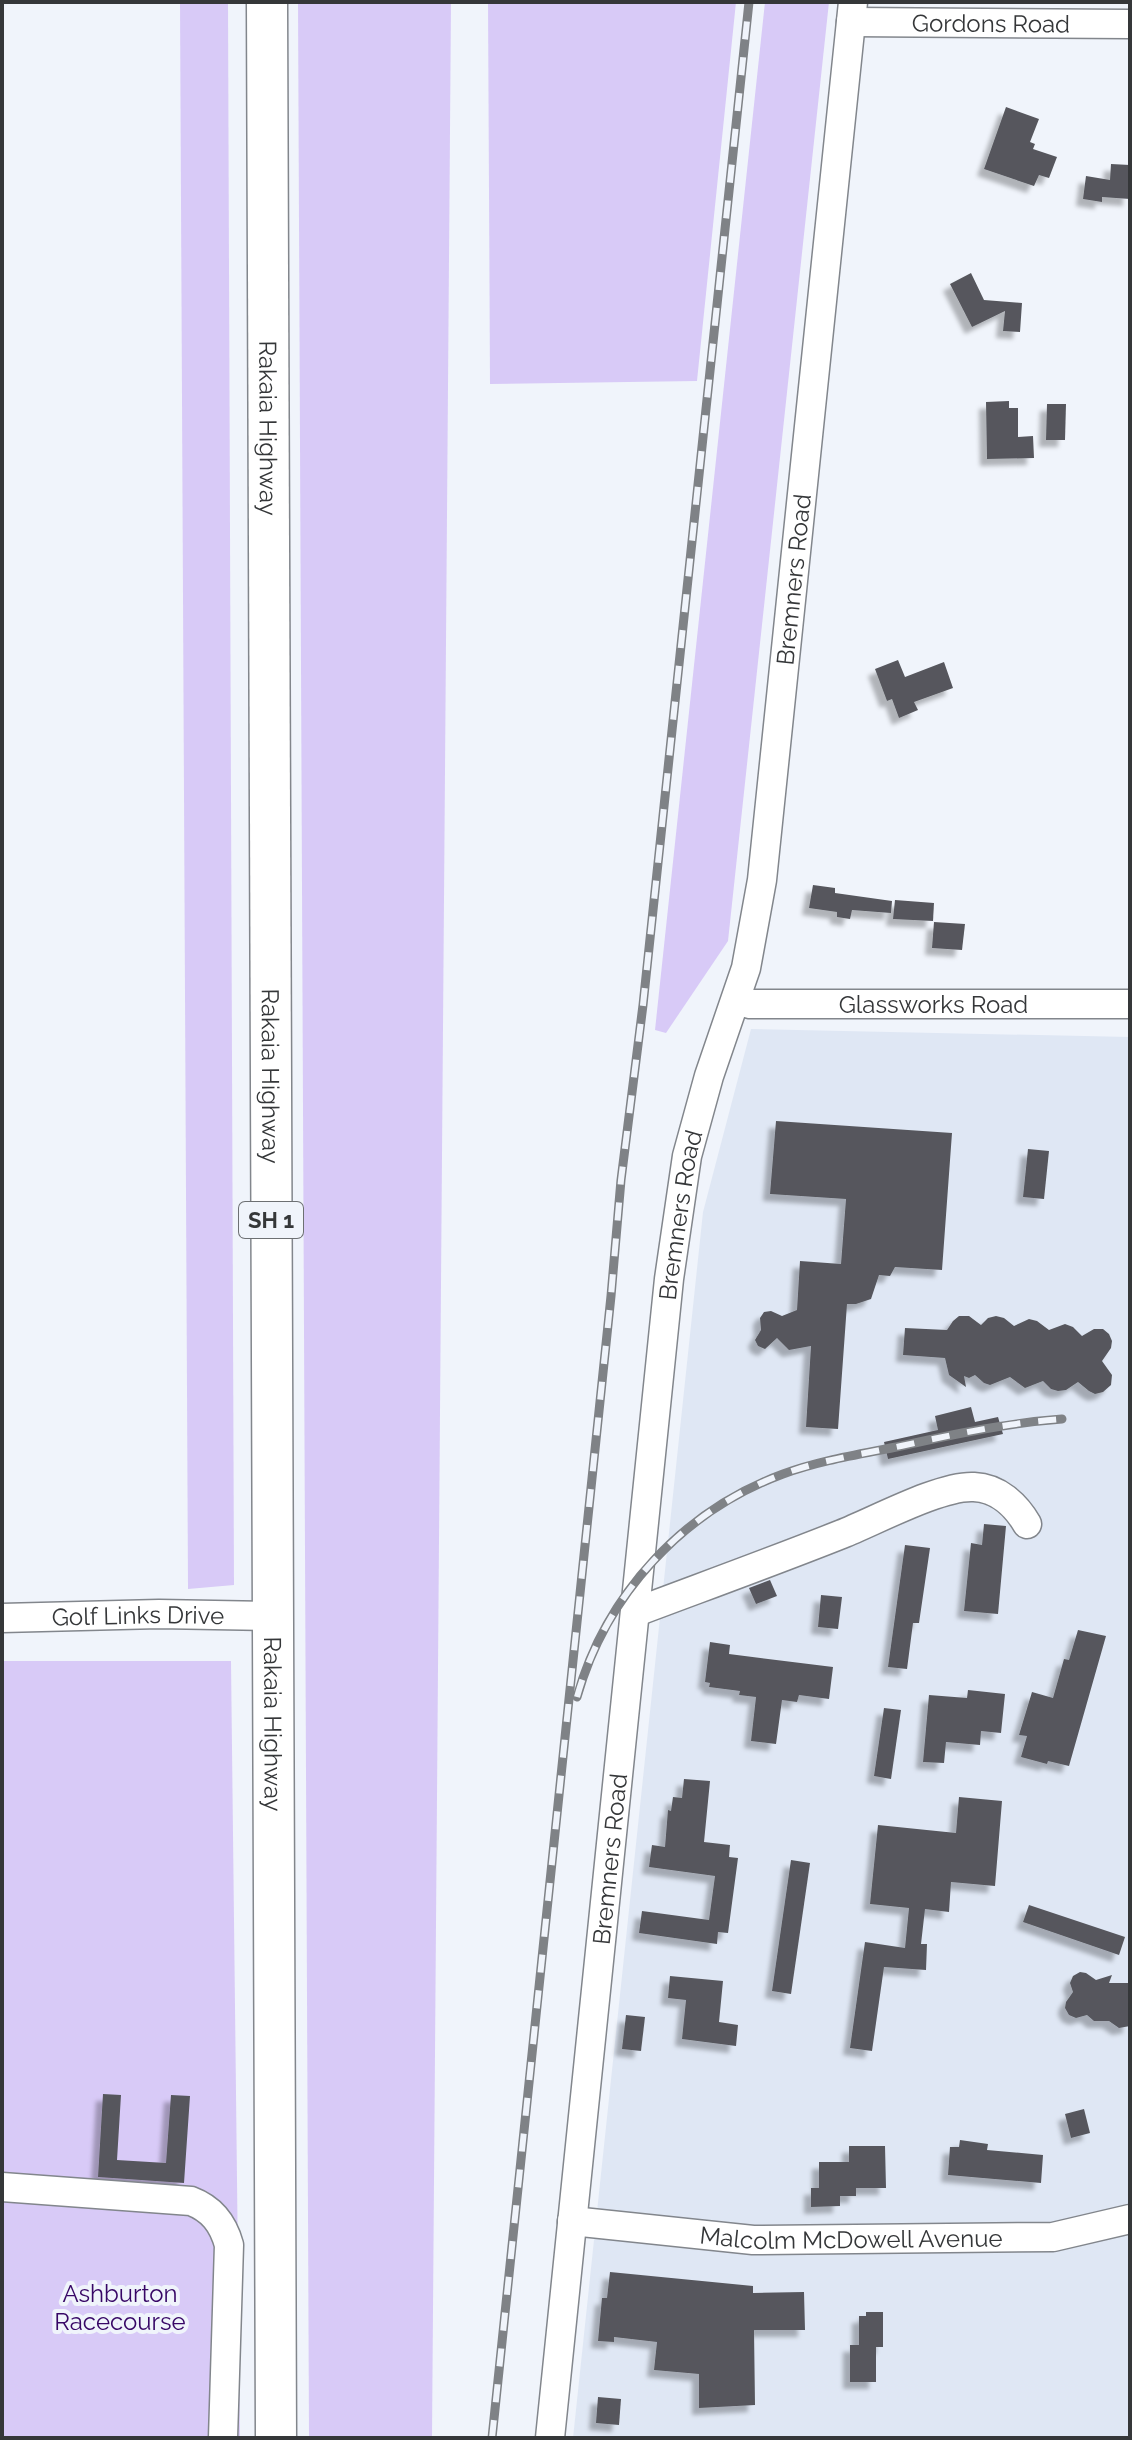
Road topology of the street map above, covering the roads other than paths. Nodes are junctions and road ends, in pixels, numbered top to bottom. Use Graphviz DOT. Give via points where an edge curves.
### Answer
graph roads {
  1 [pos="267,2"];
  2 [pos="852,12"];
  3 [pos="1130,24"];
  4 [pos="736,1000"];
  5 [pos="1130,1004"];
  6 [pos="1027,1524"];
  7 [pos="636,1612"];
  8 [pos="274,1616"];
  9 [pos="2,1618"];
  10 [pos="2,2187"];
  11 [pos="1130,2219"];
  12 [pos="572,2221"];
  13 [pos="223,2438"];
  14 [pos="276,2438"];
  15 [pos="550,2438"];
  1 -- 8 [label="highway, Rakaia Highway / SH 1"];
  2 -- 3 [label="street, Gordons Road"];
  2 -- 4 [label="street, Bremners Road" via="762,880"];
  4 -- 5 [label="street, Glassworks Road"];
  4 -- 7 [label="street, Bremners Road" via="697,1117 680,1198"];
  6 -- 7 [label="street" via="1001,1496 963,1487"];
  7 -- 12 [label="street, Bremners Road"];
  8 -- 9 [label="street, Golf Links Drive"];
  8 -- 14 [label="highway, Rakaia Highway / SH 1"];
  10 -- 13 [label="street" via="191,2201 218,2219 229,2245"];
  11 -- 12 [label="street, Malcolm McDowell Avenue" via="1053,2237 769,2240"];
  12 -- 15 [label="street, Bremners Road"];
}
